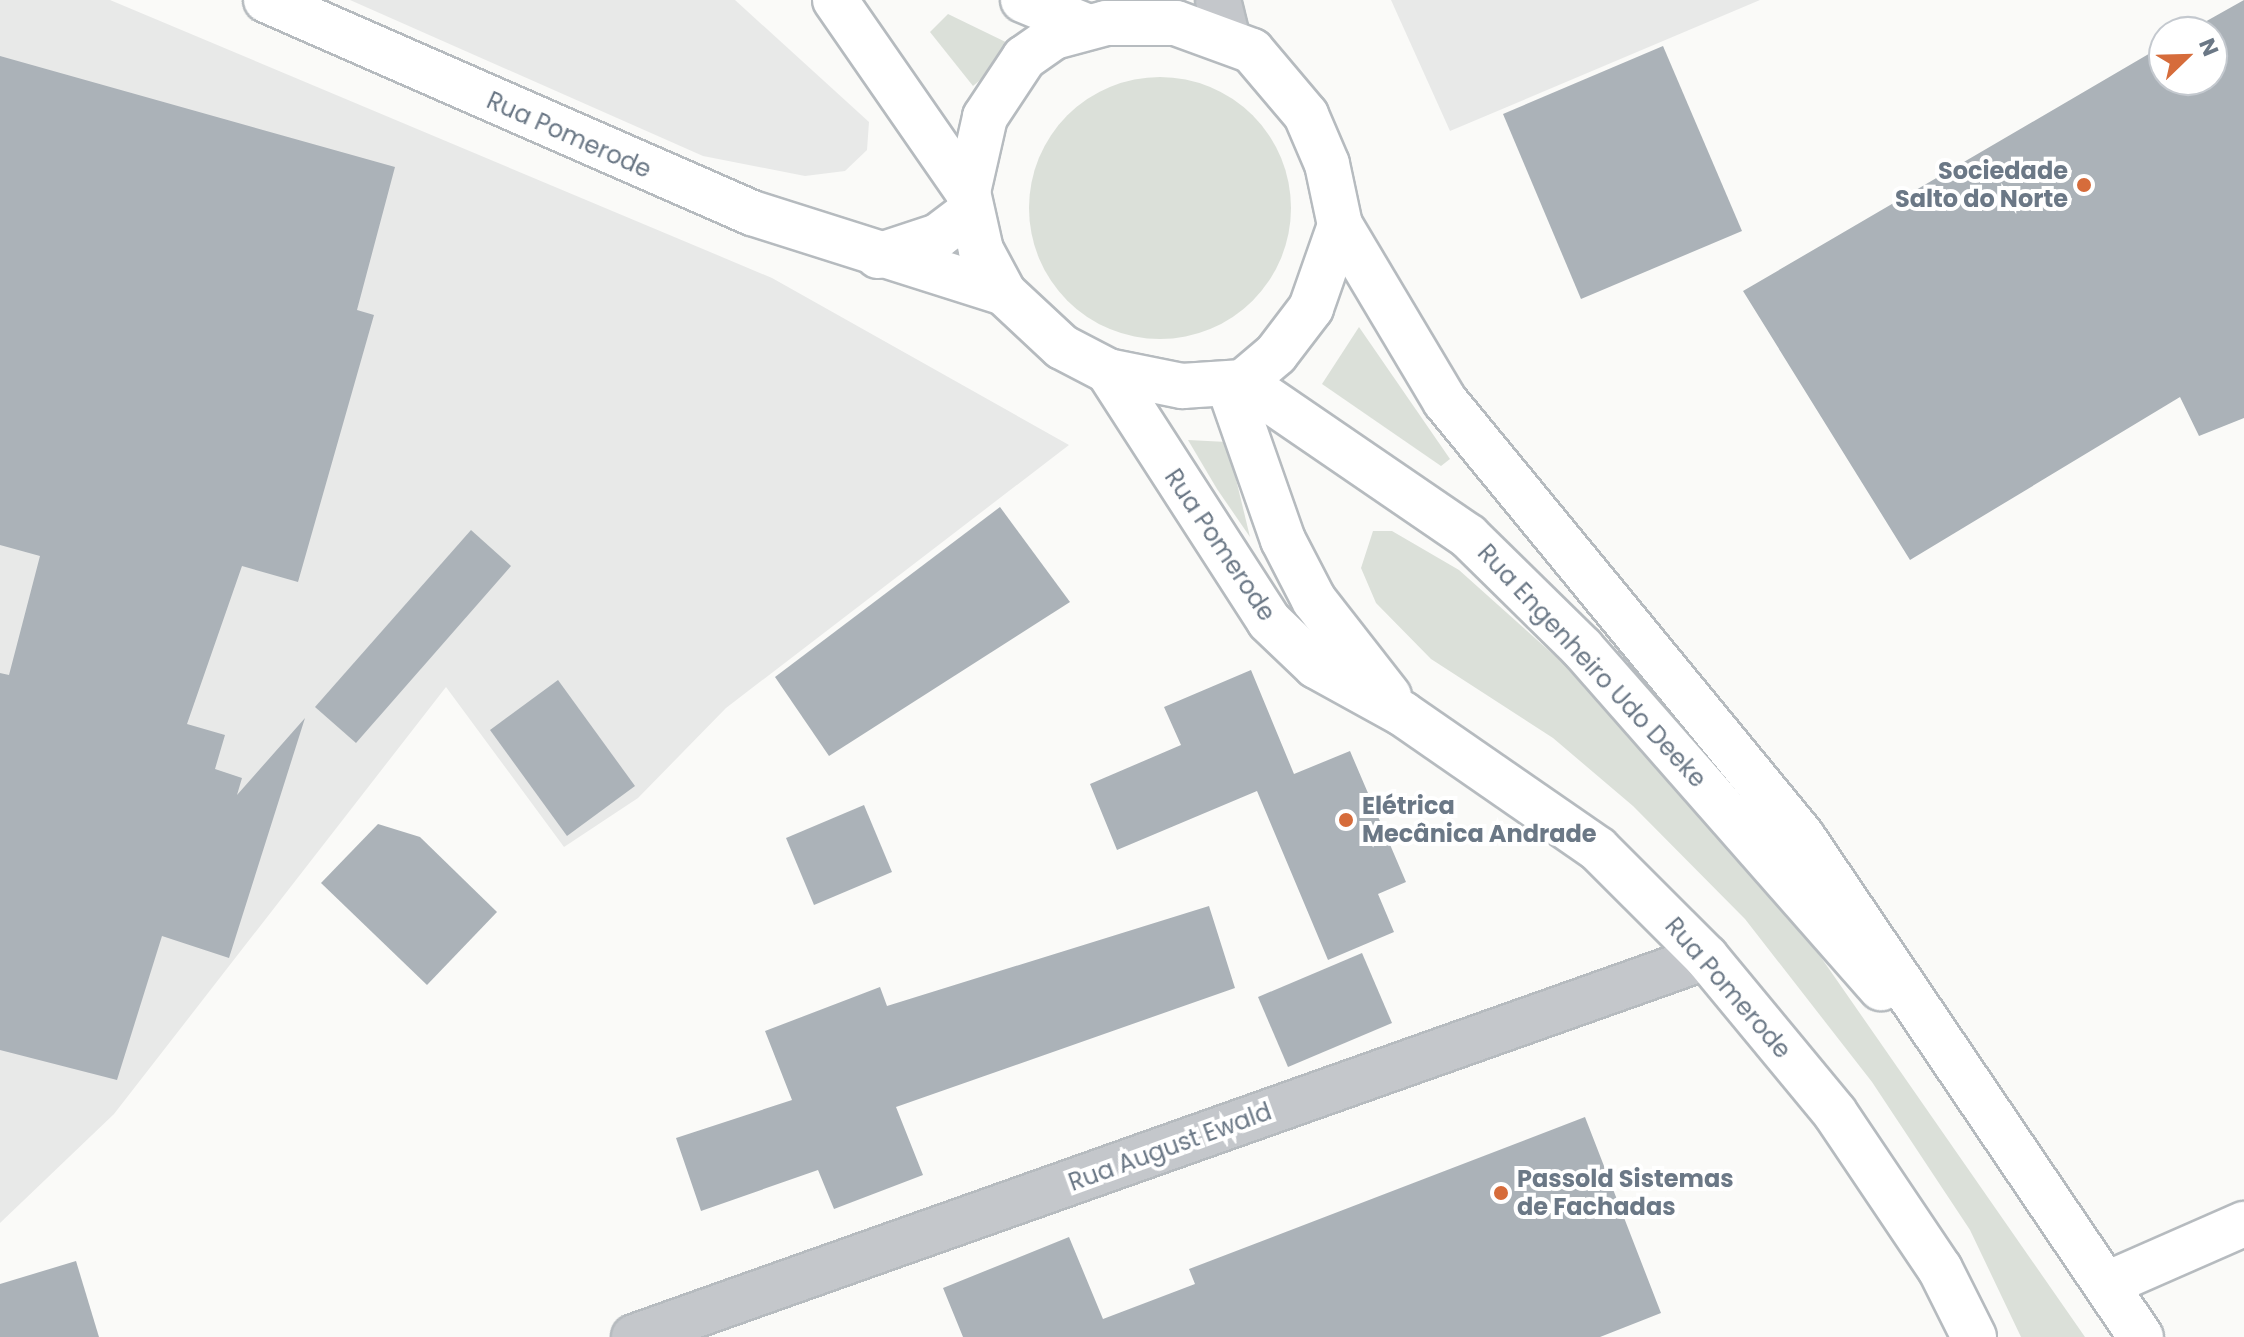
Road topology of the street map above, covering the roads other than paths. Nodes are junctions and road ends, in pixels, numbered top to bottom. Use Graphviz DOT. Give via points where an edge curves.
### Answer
graph roads {
  1 [pos="266,0"];
  2 [pos="835,0"];
  3 [pos="1023,0"];
  4 [pos="1098,16"];
  5 [pos="1222,18"];
  6 [pos="970,202"];
  7 [pos="1340,225"];
  8 [pos="878,256"];
  9 [pos="1004,293"];
  10 [pos="1108,371"];
  11 [pos="1236,384"];
  12 [pos="1403,714"];
  13 [pos="1706,957"];
  14 [pos="1952,1063"];
  15 [pos="2244,1224"];
  16 [pos="2107,1284"];
  17 [pos="634,1337"];
  18 [pos="1974,1337"];
  19 [pos="2141,1337"];
  1 -- 8 [label="main road, Rua Pomerode" via="652,173"];
  2 -- 6 [label="main road"];
  3 -- 4 [label="main road, Rua Engenheiro Udo Deeke"];
  4 -- 5 [label="main road, Rua Engenheiro Udo Deeke" via="1176,23"];
  4 -- 6 [label="main road" via="1024,58 985,117"];
  5 -- 7 [label="main road, Rua Engenheiro Udo Deeke" via="1306,115 1327,164"];
  6 -- 8 [label="main road" via="938,236"];
  6 -- 9 [label="main road"];
  7 -- 11 [label="main road" via="1311,308"];
  7 -- 14 [label="main road, Rua Engenheiro Udo Deeke" via="1445,401 1802,836"];
  8 -- 9 [label="main road, Rua Pomerode"];
  9 -- 10 [label="main road" via="1062,347"];
  10 -- 11 [label="main road" via="1144,382"];
  10 -- 12 [label="main road, Rua Pomerode" via="1269,621 1316,666"];
  11 -- 12 [label="main road, Rua Pomerode" via="1301,576"];
  11 -- 14 [label="main road, Rua Engenheiro Udo Deeke" via="1468,536 1582,648"];
  12 -- 13 [label="main road, Rua Pomerode" via="1598,849"];
  13 -- 17 [label="street, Rua August Ewald"];
  13 -- 18 [label="main road, Rua Pomerode" via="1835,1113 1940,1269"];
  14 -- 16 [label="main road, Rua Engenheiro Udo Deeke"];
  15 -- 16 [label="main road"];
  16 -- 19 [label="main road, Rua Engenheiro Udo Deeke"];
}
